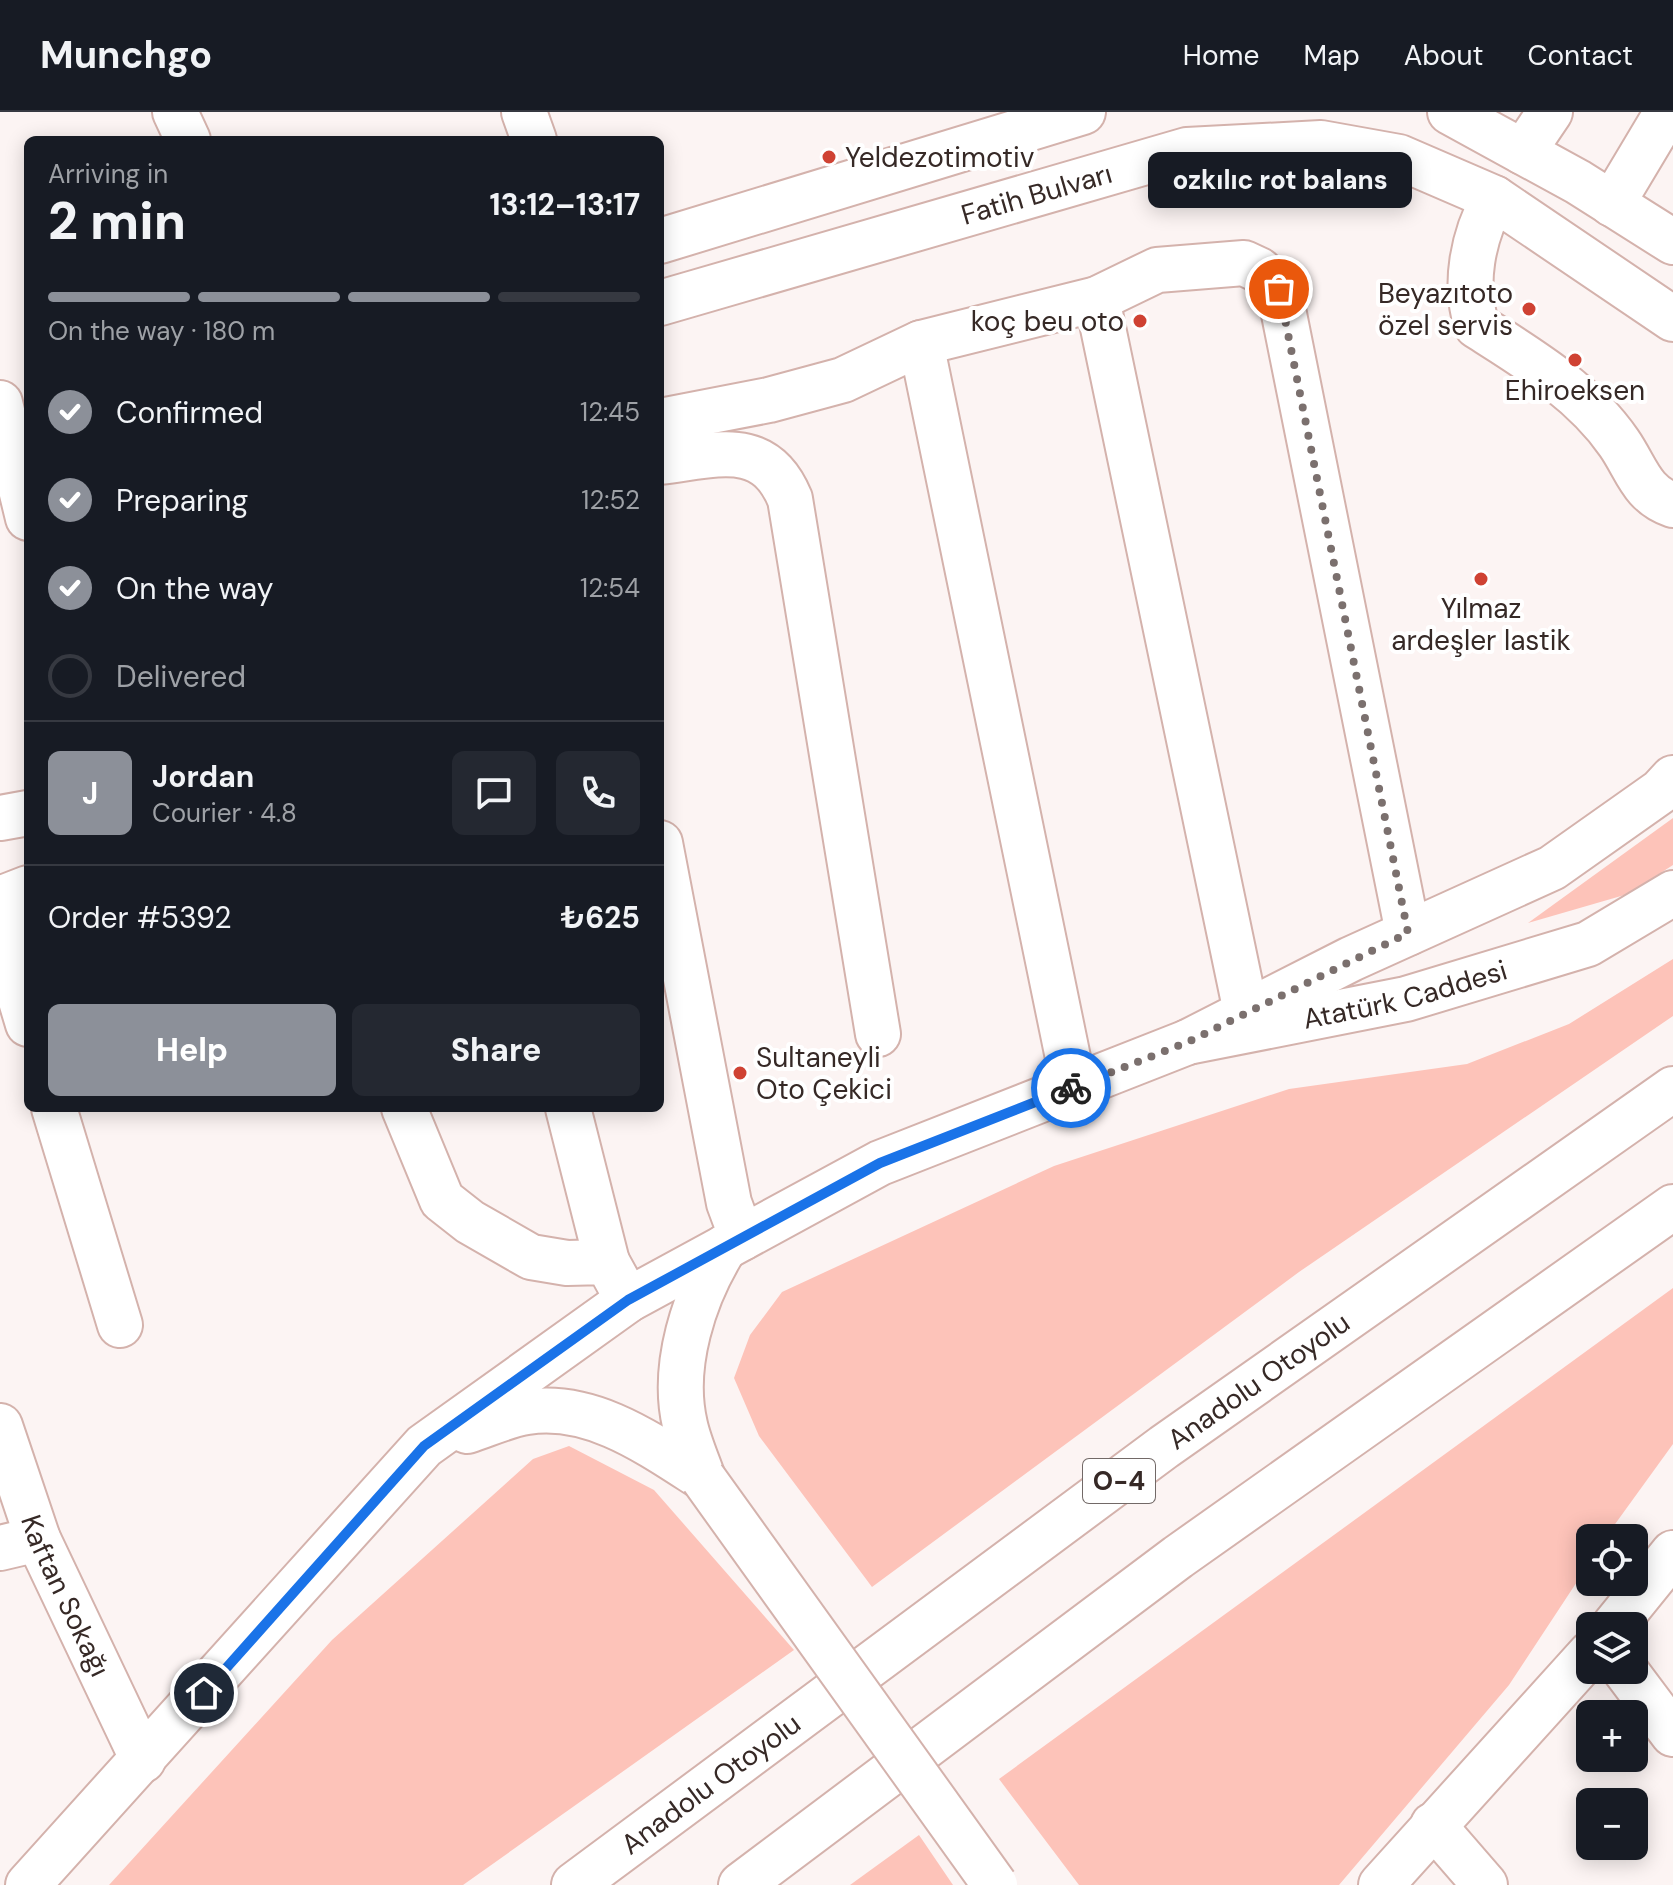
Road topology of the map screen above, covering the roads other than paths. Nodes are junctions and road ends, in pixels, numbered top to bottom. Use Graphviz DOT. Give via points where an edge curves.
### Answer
graph roads {
  1 [pos="175,112"];
  2 [pos="524,112"];
  3 [pos="1083,112"];
  4 [pos="1450,112"];
  5 [pos="1550,112"];
  6 [pos="1667,112"];
  7 [pos="186,136"];
  8 [pos="533,136"];
  9 [pos="1523,152"];
  10 [pos="1494,198"];
  11 [pos="1612,204"];
  12 [pos="664,240"];
  13 [pos="1673,242"];
  14 [pos="1097,299"];
  15 [pos="664,302"];
  16 [pos="1670,319"];
  17 [pos="921,343"];
  18 [pos="0,403"];
  19 [pos="664,420"];
  20 [pos="664,462"];
  21 [pos="24,502"];
  22 [pos="1673,505"];
  23 [pos="1673,778"];
  24 [pos="24,814"];
  25 [pos="0,818"];
  26 [pos="664,864"];
  27 [pos="1673,893"];
  28 [pos="11,895"];
  29 [pos="1408,933"];
  30 [pos="24,1011"];
  31 [pos="1246,1012"];
  32 [pos="878,1034"];
  33 [pos="1188,1042"];
  34 [pos="1074,1087"];
  35 [pos="1673,1089"];
  36 [pos="55,1112"];
  37 [pos="406,1112"];
  38 [pos="569,1112"];
  39 [pos="1673,1207"];
  40 [pos="733,1242"];
  41 [pos="607,1262"];
  42 [pos="628,1300"];
  43 [pos="120,1325"];
  44 [pos="0,1426"];
  45 [pos="424,1446"];
  46 [pos="703,1478"];
  47 [pos="19,1544"];
  48 [pos="1673,1553"];
  49 [pos="1625,1612"];
  50 [pos="1576,1669"];
  51 [pos="1636,1684"];
  52 [pos="1673,1734"];
  53 [pos="143,1760"];
  54 [pos="1433,1825"];
  55 [pos="28,1885"];
  56 [pos="574,1885"];
  57 [pos="741,1885"];
  58 [pos="995,1885"];
  59 [pos="1381,1885"];
  60 [pos="1485,1885"];
  1 -- 7 [label="main road"];
  2 -- 8 [label="main road"];
  3 -- 12 [label="main road"];
  4 -- 9 [label="main road"];
  5 -- 9 [label="main road"];
  6 -- 11 [label="main road"];
  9 -- 10 [label="main road"];
  9 -- 11 [label="main road"];
  10 -- 15 [label="main road, Fatih Bulvarı" via="1399,157 1321,143 1187,150"];
  10 -- 16 [label="main road, Fatih Bulvarı"];
  10 -- 22 [label="main road" via="1473,251 1477,326 1565,385 1612,432 1646,491"];
  11 -- 13 [label="main road"];
  14 -- 17 [label="main road"];
  14 -- 29 [label="main road" via="1157,270 1229,263 1259,270 1279,289"];
  14 -- 31 [label="main road"];
  17 -- 19 [label="main road" via="843,380"];
  17 -- 34 [label="main road"];
  18 -- 21 [label="main road"];
  20 -- 32 [label="main road" via="739,453 763,462 790,499"];
  23 -- 29 [label="main road" via="1552,868"];
  24 -- 25 [label="main road"];
  26 -- 40 [label="main road"];
  27 -- 33 [label="main road, Atatürk Caddesi" via="1588,944 1406,999"];
  28 -- 30 [label="main road" via="10,964"];
  29 -- 31 [label="main road"];
  31 -- 33 [label="main road"];
  33 -- 34 [label="main road, Atatürk Caddesi"];
  34 -- 40 [label="main road, Atatürk Caddesi" via="880,1163"];
  35 -- 56 [label="main road, Anadolu Otoyolu / O-4" via="1164,1447"];
  36 -- 43 [label="main road"];
  37 -- 41 [label="main road" via="442,1200 470,1222 531,1257"];
  38 -- 41 [label="main road"];
  39 -- 57 [label="main road" via="1178,1557"];
  40 -- 42 [label="main road, Atatürk Caddesi"];
  40 -- 46 [label="main road" via="695,1303 683,1369 684,1423"];
  41 -- 42 [label="main road"];
  42 -- 45 [label="main road, Atatürk Caddesi"];
  44 -- 47 [label="main road, Kaftan Sokağı"];
  45 -- 46 [label="main road" via="524,1412 566,1409 627,1431"];
  45 -- 53 [label="main road, Atatürk Caddesi"];
  46 -- 58 [label="main road, bridge"];
  47 -- 53 [label="main road, Kaftan Sokağı"];
  48 -- 49 [label="main road"];
  50 -- 54 [label="main road"];
  51 -- 52 [label="main road"];
  53 -- 55 [label="main road, Atatürk Caddesi"];
  54 -- 59 [label="main road"];
  54 -- 60 [label="main road"];
}
